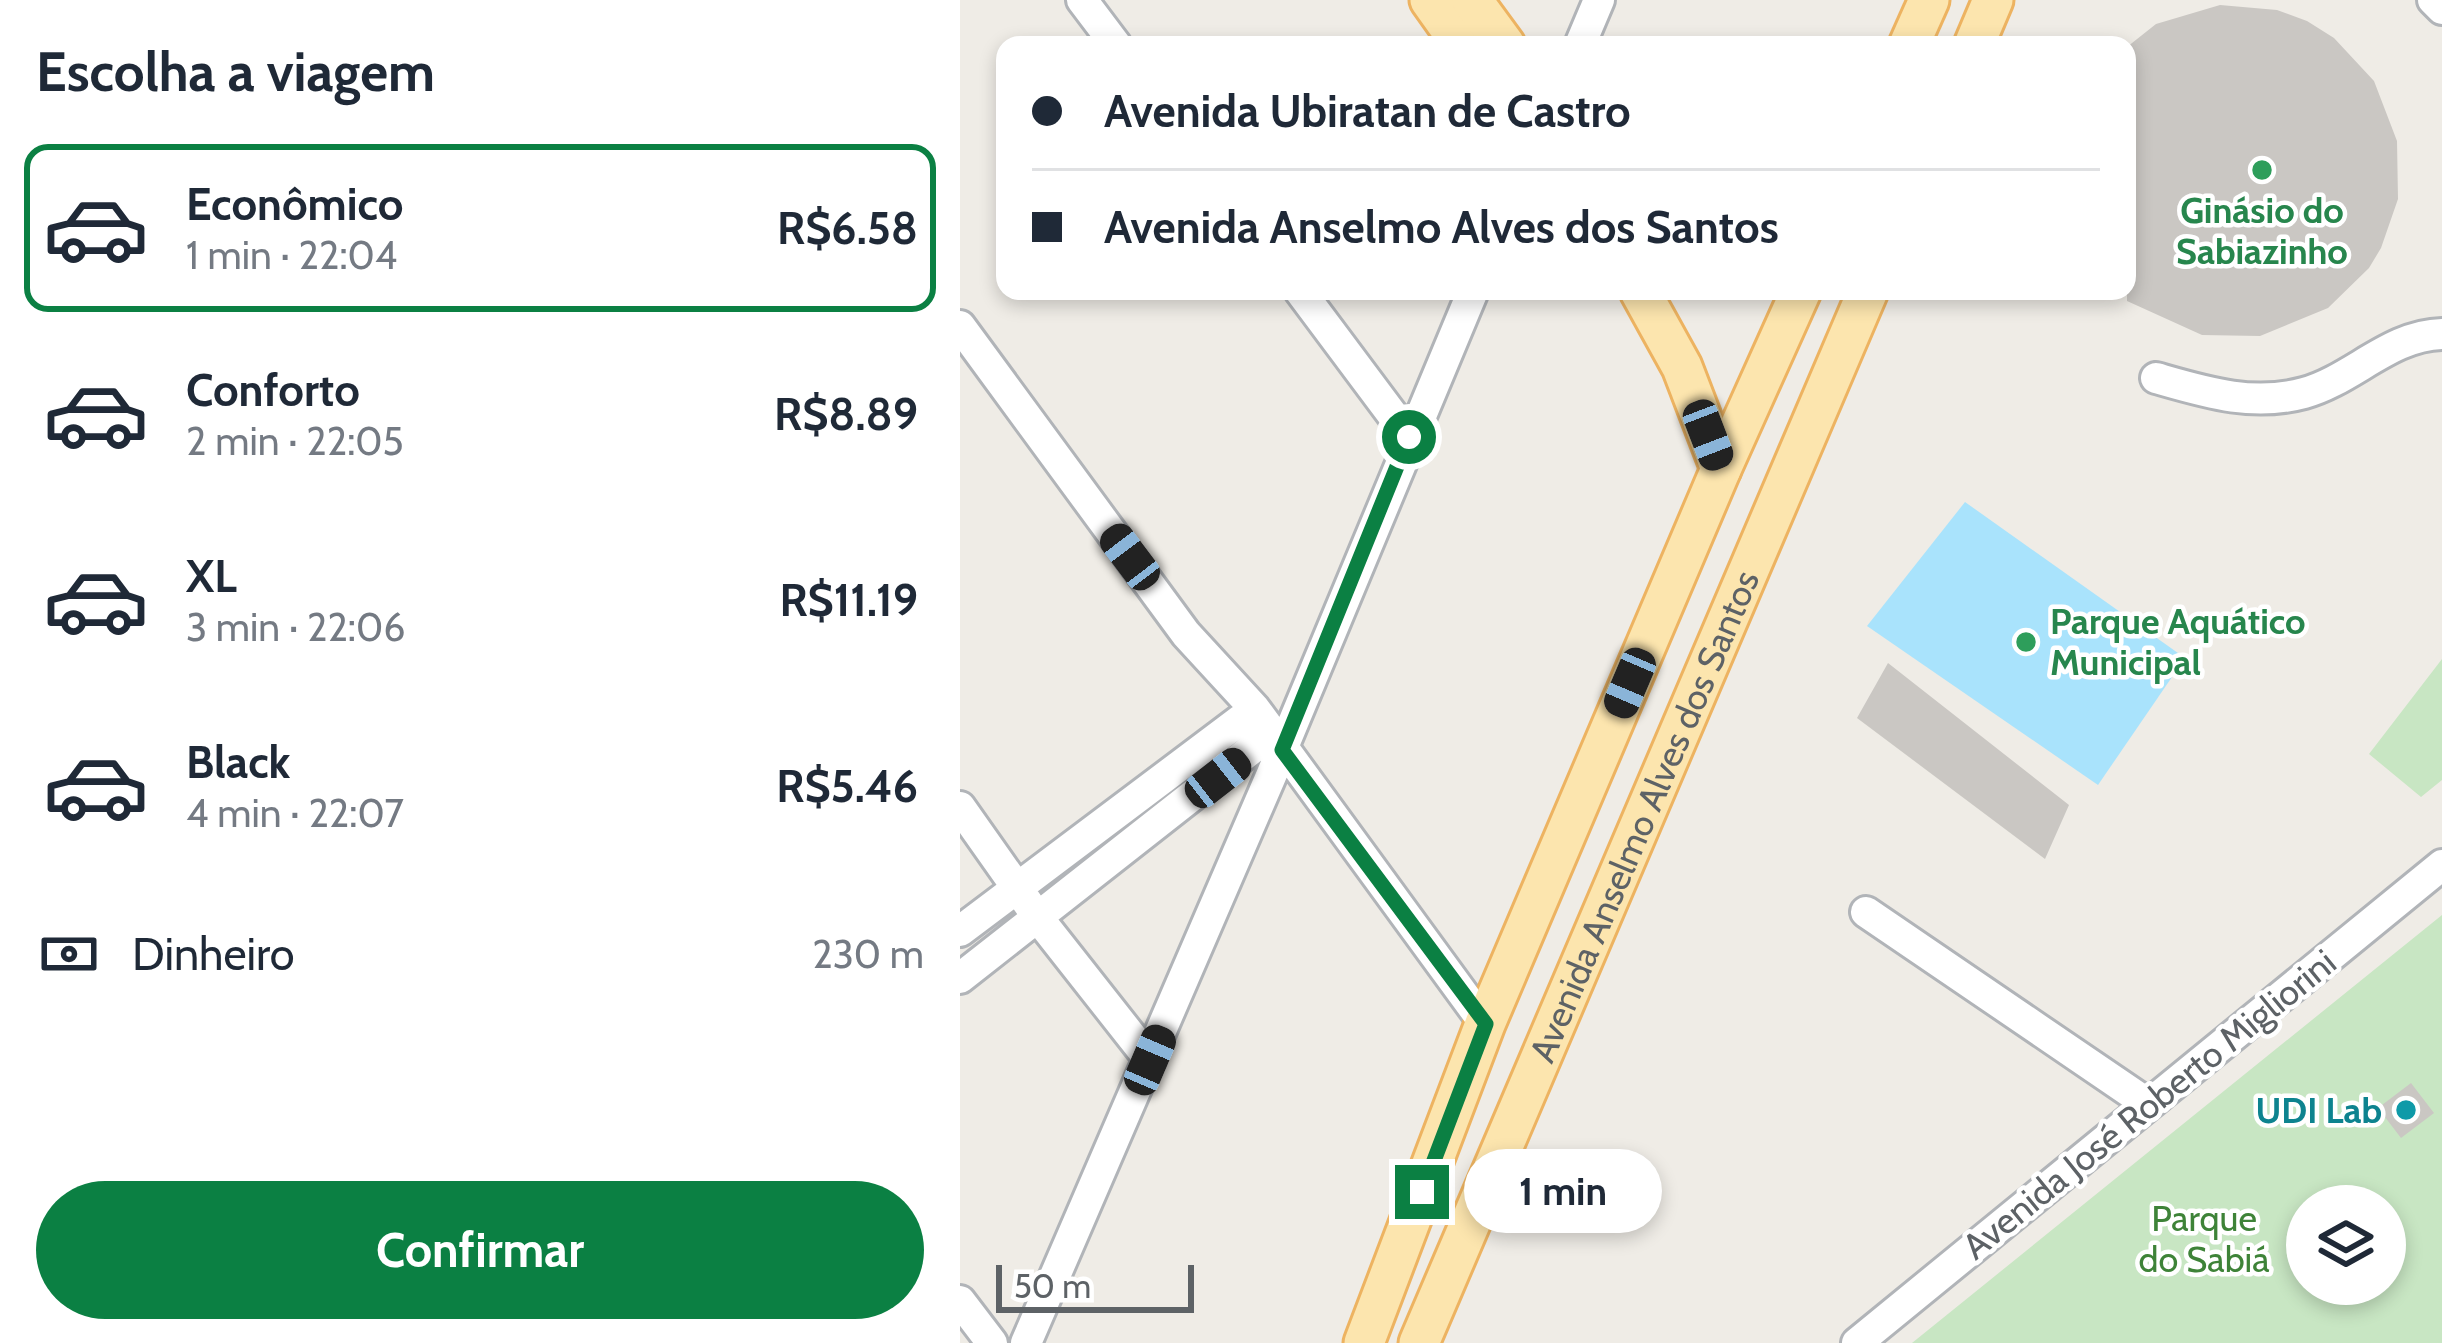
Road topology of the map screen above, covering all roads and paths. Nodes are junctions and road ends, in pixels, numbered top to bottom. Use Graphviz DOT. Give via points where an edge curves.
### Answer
graph roads {
  1 [pos="1082,0"];
  2 [pos="1430,0"];
  3 [pos="1472,0"];
  4 [pos="1599,0"];
  5 [pos="1929,0"];
  6 [pos="1993,0"];
  7 [pos="2433,0"];
  8 [pos="2442,9"];
  9 [pos="1109,36"];
  10 [pos="1456,36"];
  11 [pos="1498,36"];
  12 [pos="1584,36"];
  13 [pos="1913,36"];
  14 [pos="1978,36"];
  15 [pos="1307,300"];
  16 [pos="1469,300"];
  17 [pos="1645,300"];
  18 [pos="1797,300"];
  19 [pos="1864,300"];
  20 [pos="960,326"];
  21 [pos="2442,334"];
  22 [pos="2156,378"];
  23 [pos="1409,437"];
  24 [pos="1721,470"];
  25 [pos="1270,731"];
  26 [pos="960,806"];
  27 [pos="2442,865"];
  28 [pos="1019,886"];
  29 [pos="1866,912"];
  30 [pos="1040,919"];
  31 [pos="960,931"];
  32 [pos="960,978"];
  33 [pos="1486,1024"];
  34 [pos="1150,1060"];
  35 [pos="2148,1104"];
  36 [pos="960,1301"];
  37 [pos="1369,1331"];
  38 [pos="1420,1341"];
  39 [pos="992,1343"];
  40 [pos="1027,1343"];
  41 [pos="1857,1343"];
  1 -- 9 [label="street"];
  2 -- 10 [label="main road"];
  3 -- 11 [label="main road"];
  4 -- 12 [label="street"];
  5 -- 13 [label="main road"];
  6 -- 14 [label="main road"];
  7 -- 8 [label="street"];
  15 -- 23 [label="street"];
  16 -- 23 [label="street"];
  17 -- 24 [label="main road" via="1682,367"];
  18 -- 24 [label="main road, Avenida Anselmo Alves dos Santos"];
  19 -- 38 [label="main road, Avenida Anselmo Alves dos Santos"];
  20 -- 25 [label="street" via="1186,634"];
  21 -- 22 [label="street" via="2407,340 2306,393 2236,400"];
  23 -- 25 [label="street"];
  24 -- 33 [label="main road, Avenida Anselmo Alves dos Santos"];
  25 -- 28 [label="street"];
  25 -- 30 [label="street"];
  25 -- 33 [label="street"];
  25 -- 34 [label="street"];
  26 -- 28 [label="street"];
  27 -- 35 [label="street, Avenida José Roberto Migliorini"];
  28 -- 30 [label="street"];
  28 -- 31 [label="street"];
  29 -- 35 [label="street"];
  30 -- 32 [label="street"];
  30 -- 34 [label="street"];
  33 -- 37 [label="main road, Avenida Anselmo Alves dos Santos"];
  34 -- 40 [label="street"];
  35 -- 41 [label="street, Avenida José Roberto Migliorini"];
  36 -- 39 [label="street"];
  37 -- 38 [label="main road" via="1403,1320"];
}
